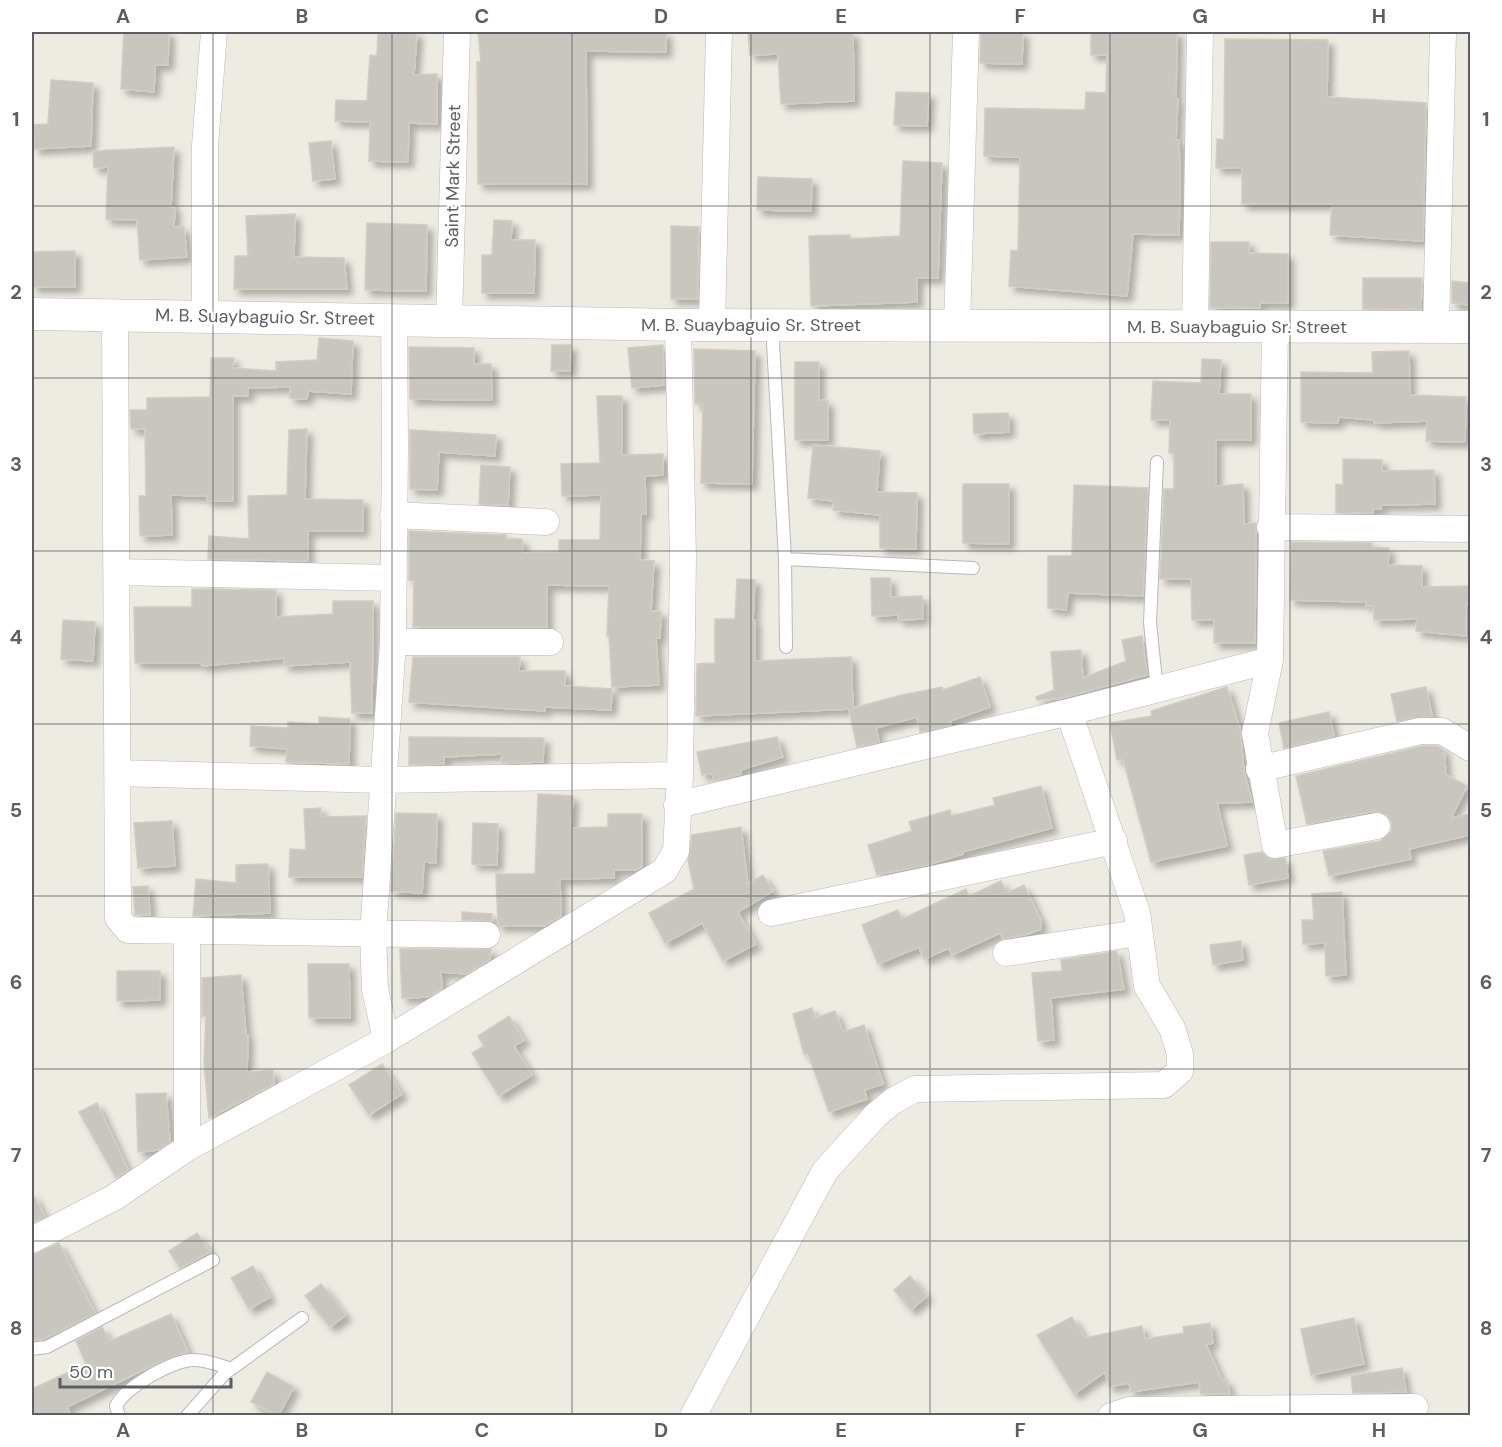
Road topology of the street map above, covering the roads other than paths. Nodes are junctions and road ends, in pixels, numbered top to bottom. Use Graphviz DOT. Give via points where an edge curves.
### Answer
graph roads {
  1 [pos="214,32"];
  2 [pos="457,32"];
  3 [pos="719,32"];
  4 [pos="966,32"];
  5 [pos="1200,32"];
  6 [pos="1443,32"];
  7 [pos="32,314"];
  8 [pos="115,314"];
  9 [pos="205,316"];
  10 [pos="393,320"];
  11 [pos="450,321"];
  12 [pos="712,324"];
  13 [pos="678,325"];
  14 [pos="772,325"];
  15 [pos="957,326"];
  16 [pos="1436,326"];
  17 [pos="1195,327"];
  18 [pos="1275,327"];
  19 [pos="1470,327"];
  20 [pos="1157,462"];
  21 [pos="393,514"];
  22 [pos="546,522"];
  23 [pos="1270,527"];
  24 [pos="1470,529"];
  25 [pos="785,559"];
  26 [pos="973,568"];
  27 [pos="118,572"];
  28 [pos="394,578"];
  29 [pos="393,642"];
  30 [pos="550,642"];
  31 [pos="786,647"];
  32 [pos="1270,660"];
  33 [pos="1157,690"];
  34 [pos="1069,712"];
  35 [pos="1470,748"];
  36 [pos="1259,769"];
  37 [pos="117,773"];
  38 [pos="680,775"];
  39 [pos="382,780"];
  40 [pos="677,805"];
  41 [pos="1377,826"];
  42 [pos="1114,841"];
  43 [pos="771,913"];
  44 [pos="187,933"];
  45 [pos="1138,933"];
  46 [pos="373,934"];
  47 [pos="487,935"];
  48 [pos="1006,953"];
  49 [pos="386,1040"];
  50 [pos="187,1148"];
  51 [pos="32,1240"];
  52 [pos="213,1260"];
  53 [pos="302,1318"];
  54 [pos="32,1349"];
  55 [pos="231,1369"];
  56 [pos="1415,1407"];
  57 [pos="120,1416"];
  58 [pos="187,1416"];
  59 [pos="693,1416"];
  60 [pos="1111,1416"];
  1 -- 9 [label="street" via="205,146"];
  2 -- 11 [label="street, Saint Mark Street"];
  3 -- 12 [label="street"];
  4 -- 15 [label="street"];
  5 -- 17 [label="street"];
  6 -- 16 [label="street"];
  7 -- 8 [label="street, M. B. Suaybaguio Sr. Street"];
  8 -- 9 [label="street, M. B. Suaybaguio Sr. Street"];
  8 -- 27 [label="street"];
  9 -- 10 [label="street, M. B. Suaybaguio Sr. Street"];
  10 -- 11 [label="street, M. B. Suaybaguio Sr. Street"];
  10 -- 21 [label="street"];
  11 -- 13 [label="street, M. B. Suaybaguio Sr. Street"];
  12 -- 13 [label="street, M. B. Suaybaguio Sr. Street"];
  12 -- 14 [label="street, M. B. Suaybaguio Sr. Street"];
  13 -- 38 [label="street" via="683,557"];
  14 -- 15 [label="street, M. B. Suaybaguio Sr. Street"];
  14 -- 25 [label="lane"];
  15 -- 17 [label="street, M. B. Suaybaguio Sr. Street"];
  16 -- 18 [label="street, M. B. Suaybaguio Sr. Street"];
  16 -- 19 [label="street, M. B. Suaybaguio Sr. Street"];
  17 -- 18 [label="street, M. B. Suaybaguio Sr. Street"];
  18 -- 23 [label="street"];
  20 -- 33 [label="lane" via="1150,623"];
  21 -- 22 [label="street"];
  21 -- 28 [label="street"];
  23 -- 24 [label="street"];
  23 -- 32 [label="street"];
  25 -- 26 [label="lane"];
  25 -- 31 [label="lane"];
  27 -- 28 [label="street"];
  27 -- 37 [label="street"];
  28 -- 29 [label="street"];
  29 -- 30 [label="street"];
  29 -- 39 [label="street"];
  32 -- 33 [label="street"];
  32 -- 36 [label="street" via="1255,733"];
  33 -- 34 [label="street"];
  34 -- 40 [label="street"];
  34 -- 42 [label="street"];
  35 -- 36 [label="street" via="1442,731 1420,731"];
  36 -- 41 [label="street" via="1275,845"];
  37 -- 39 [label="street"];
  37 -- 44 [label="street" via="118,918 128,930"];
  38 -- 39 [label="street"];
  38 -- 40 [label="street"];
  39 -- 46 [label="street"];
  40 -- 49 [label="street" via="676,851 664,872"];
  42 -- 43 [label="street"];
  42 -- 45 [label="street" via="1137,913"];
  44 -- 46 [label="street"];
  44 -- 50 [label="street"];
  45 -- 48 [label="street"];
  45 -- 59 [label="street" via="1147,986 1172,1028 1180,1054 1180,1071 1164,1085 954,1086 915,1089 893,1101 847,1144 825,1171"];
  46 -- 47 [label="street"];
  46 -- 49 [label="street" via="376,1000"];
  49 -- 50 [label="street"];
  50 -- 51 [label="street" via="115,1197"];
  52 -- 54 [label="lane" via="47,1347"];
  53 -- 55 [label="lane"];
  55 -- 57 [label="lane" via="192,1359 162,1371 120,1398 116,1406"];
  55 -- 58 [label="lane"];
  56 -- 60 [label="street" via="1129,1410"];
}
